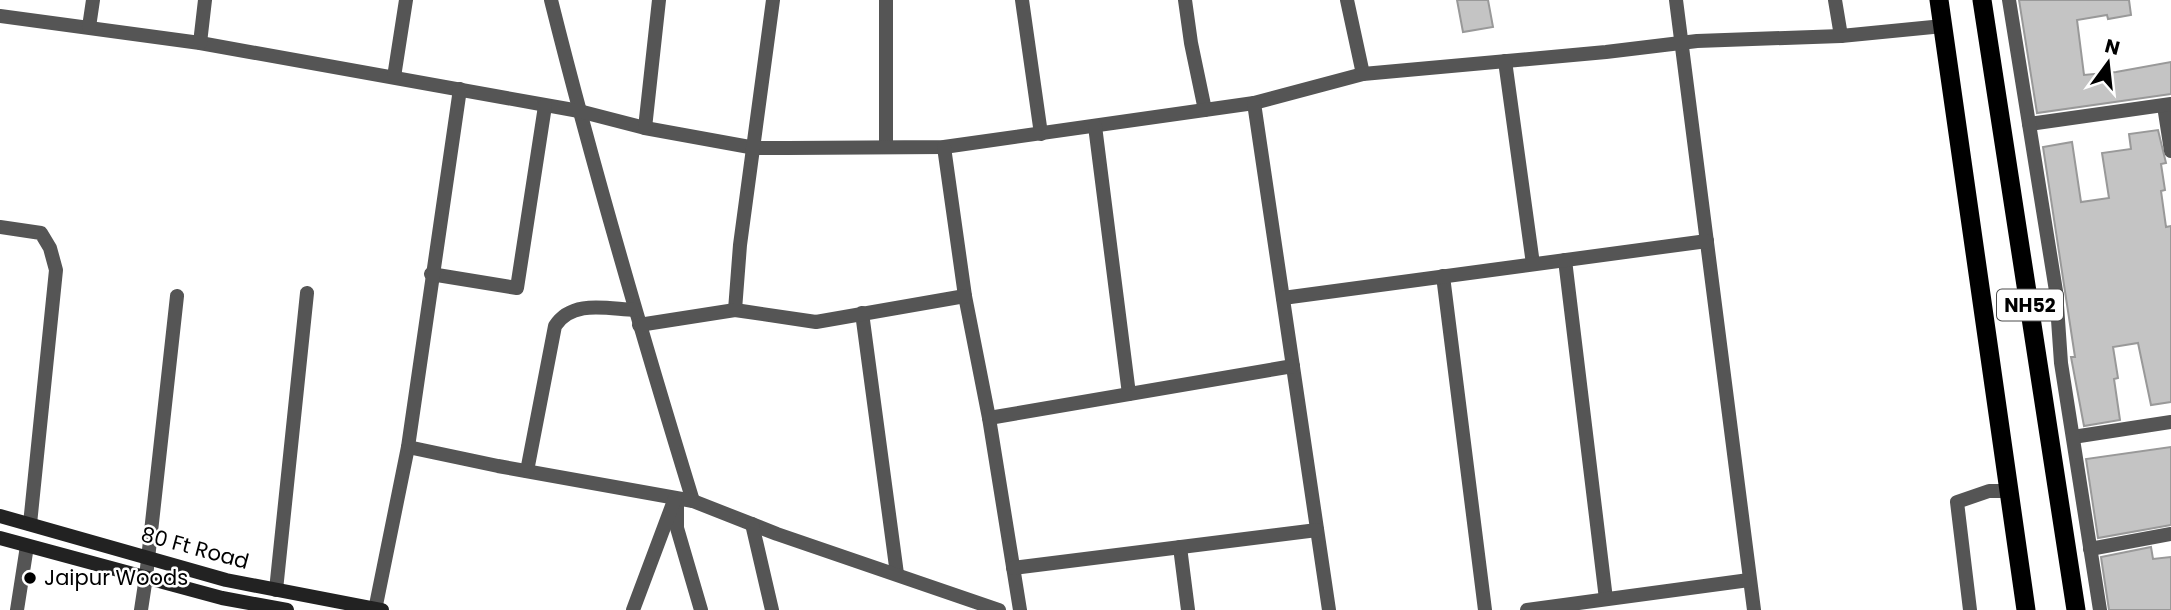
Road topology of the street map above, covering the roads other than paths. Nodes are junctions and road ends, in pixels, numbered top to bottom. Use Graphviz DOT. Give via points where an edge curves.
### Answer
graph roads {
  1 [pos="93,0"];
  2 [pos="205,0"];
  3 [pos="406,0"];
  4 [pos="551,0"];
  5 [pos="659,0"];
  6 [pos="773,0"];
  7 [pos="886,0"];
  8 [pos="1022,0"];
  9 [pos="1185,0"];
  10 [pos="1347,0"];
  11 [pos="1676,0"];
  12 [pos="1835,0"];
  13 [pos="1939,0"];
  14 [pos="1982,0"];
  15 [pos="2008,0"];
  16 [pos="0,16"];
  17 [pos="1943,26"];
  18 [pos="89,27"];
  19 [pos="1841,36"];
  20 [pos="200,43"];
  21 [pos="1682,43"];
  22 [pos="1505,61"];
  23 [pos="1363,74"];
  24 [pos="394,77"];
  25 [pos="460,89"];
  26 [pos="1254,103"];
  27 [pos="2167,105"];
  28 [pos="545,106"];
  29 [pos="1205,110"];
  30 [pos="579,111"];
  31 [pos="2029,124"];
  32 [pos="1095,126"];
  33 [pos="645,128"];
  34 [pos="1041,134"];
  35 [pos="944,147"];
  36 [pos="755,148"];
  37 [pos="886,148"];
  38 [pos="2171,151"];
  39 [pos="0,227"];
  40 [pos="1707,241"];
  41 [pos="1564,260"];
  42 [pos="1533,264"];
  43 [pos="431,274"];
  44 [pos="1443,276"];
  45 [pos="307,293"];
  46 [pos="177,296"];
  47 [pos="965,296"];
  48 [pos="1283,298"];
  49 [pos="735,310"];
  50 [pos="862,313"];
  51 [pos="637,317"];
  52 [pos="1293,366"];
  53 [pos="1129,394"];
  54 [pos="989,418"];
  55 [pos="2171,422"];
  56 [pos="2073,437"];
  57 [pos="408,447"];
  58 [pos="527,471"];
  59 [pos="2002,491"];
  60 [pos="676,498"];
  61 [pos="693,501"];
  62 [pos="0,516"];
  63 [pos="30,524"];
  64 [pos="752,524"];
  65 [pos="1317,530"];
  66 [pos="2171,534"];
  67 [pos="0,538"];
  68 [pos="27,546"];
  69 [pos="1180,547"];
  70 [pos="2090,550"];
  71 [pos="148,558"];
  72 [pos="1013,568"];
  73 [pos="897,574"];
  74 [pos="146,577"];
  75 [pos="1749,580"];
  76 [pos="276,590"];
  77 [pos="1606,599"];
  78 [pos="17,610"];
  79 [pos="141,610"];
  80 [pos="287,610"];
  81 [pos="377,610"];
  82 [pos="633,610"];
  83 [pos="701,610"];
  84 [pos="772,610"];
  85 [pos="999,610"];
  86 [pos="1020,610"];
  87 [pos="1188,610"];
  88 [pos="1329,610"];
  89 [pos="1485,610"];
  90 [pos="1527,610"];
  91 [pos="1754,610"];
  92 [pos="1970,610"];
  93 [pos="2026,610"];
  94 [pos="2076,610"];
  95 [pos="2100,610"];
  1 -- 18 [label="street"];
  2 -- 20 [label="street"];
  3 -- 24 [label="street"];
  4 -- 30 [label="street"];
  5 -- 33 [label="street"];
  6 -- 36 [label="street"];
  7 -- 37 [label="street"];
  8 -- 34 [label="street"];
  9 -- 29 [label="street"];
  10 -- 23 [label="street"];
  11 -- 21 [label="street"];
  12 -- 19 [label="street"];
  13 -- 17 [label="highway, NH52"];
  14 -- 94 [label="highway, NH52"];
  15 -- 31 [label="street"];
  16 -- 18 [label="street"];
  17 -- 19 [label="street"];
  17 -- 93 [label="highway, NH52"];
  18 -- 20 [label="street"];
  19 -- 21 [label="street"];
  20 -- 24 [label="street"];
  21 -- 22 [label="street"];
  21 -- 40 [label="street"];
  22 -- 23 [label="street"];
  22 -- 42 [label="street"];
  23 -- 26 [label="street"];
  24 -- 25 [label="street"];
  25 -- 28 [label="street"];
  25 -- 43 [label="street"];
  26 -- 29 [label="street"];
  26 -- 48 [label="street"];
  27 -- 31 [label="street"];
  27 -- 38 [label="street"];
  28 -- 30 [label="street"];
  28 -- 43 [label="street" via="517,288"];
  29 -- 32 [label="street"];
  30 -- 33 [label="street"];
  30 -- 51 [label="street"];
  31 -- 56 [label="street" via="2056,290"];
  32 -- 34 [label="street"];
  32 -- 53 [label="street"];
  33 -- 36 [label="street"];
  34 -- 35 [label="street"];
  35 -- 37 [label="street"];
  35 -- 47 [label="street"];
  36 -- 37 [label="street"];
  36 -- 49 [label="street"];
  39 -- 63 [label="street" via="41,233 56,270"];
  40 -- 41 [label="street"];
  40 -- 75 [label="street"];
  41 -- 42 [label="street"];
  41 -- 77 [label="street"];
  42 -- 44 [label="street"];
  43 -- 57 [label="street"];
  44 -- 48 [label="street"];
  44 -- 89 [label="street"];
  45 -- 76 [label="street"];
  46 -- 71 [label="street"];
  47 -- 50 [label="street"];
  47 -- 54 [label="street"];
  48 -- 52 [label="street"];
  49 -- 50 [label="street" via="816,322"];
  49 -- 51 [label="street"];
  50 -- 73 [label="street"];
  51 -- 58 [label="street" via="583,308 561,316 555,326"];
  51 -- 61 [label="street"];
  52 -- 53 [label="street"];
  52 -- 65 [label="street"];
  53 -- 54 [label="street"];
  54 -- 72 [label="street"];
  55 -- 56 [label="street"];
  56 -- 70 [label="street"];
  57 -- 58 [label="street"];
  57 -- 81 [label="street"];
  58 -- 60 [label="street"];
  59 -- 92 [label="street" via="1957,502"];
  60 -- 61 [label="street"];
  60 -- 82 [label="street"];
  60 -- 83 [label="street" via="677,528"];
  61 -- 64 [label="street"];
  62 -- 63 [label="main road, 80 Ft Road"];
  63 -- 71 [label="main road, 80 Ft Road"];
  64 -- 73 [label="street"];
  64 -- 84 [label="street"];
  65 -- 69 [label="street"];
  65 -- 88 [label="street"];
  66 -- 70 [label="street"];
  67 -- 68 [label="main road, 80 Ft Road"];
  68 -- 74 [label="main road, 80 Ft Road"];
  68 -- 78 [label="street"];
  69 -- 72 [label="street"];
  69 -- 87 [label="street"];
  70 -- 95 [label="street"];
  71 -- 74 [label="street"];
  71 -- 76 [label="main road, 80 Ft Road"];
  72 -- 86 [label="street"];
  73 -- 85 [label="street"];
  74 -- 79 [label="street"];
  74 -- 80 [label="main road, 80 Ft Road"];
  75 -- 77 [label="street"];
  75 -- 91 [label="street"];
  76 -- 81 [label="main road, 80 Ft Road"];
  77 -- 90 [label="street"];
}
